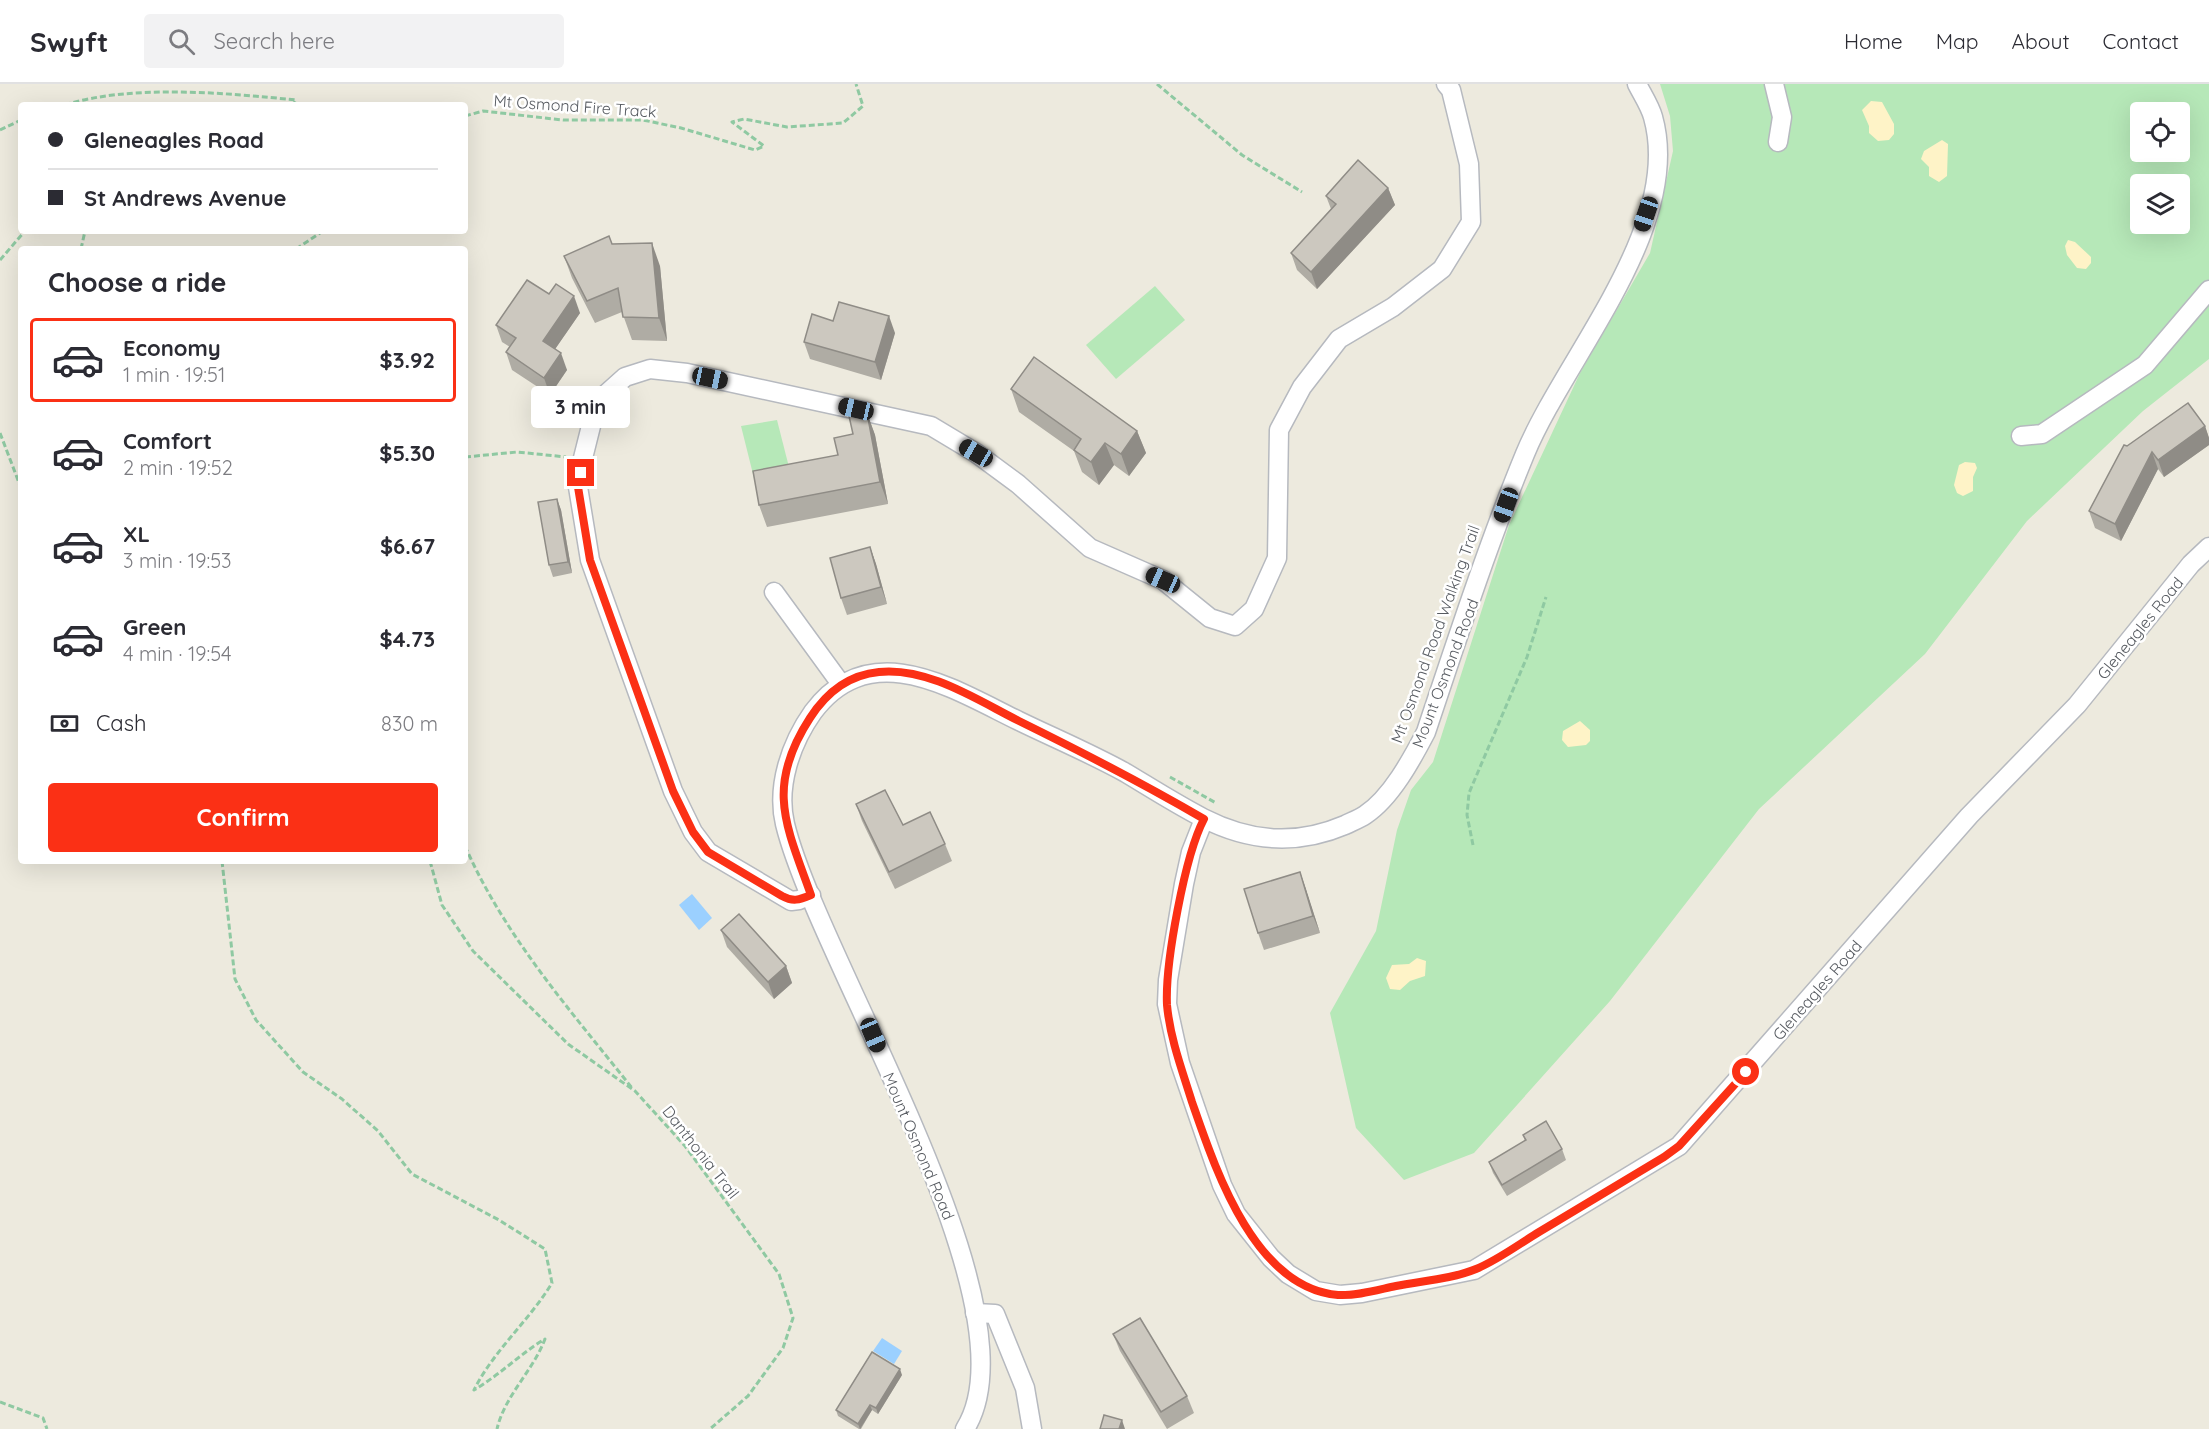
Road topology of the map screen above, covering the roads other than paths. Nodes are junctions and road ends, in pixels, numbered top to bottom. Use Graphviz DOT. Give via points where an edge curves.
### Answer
graph roads {
  1 [pos="1446,84"];
  2 [pos="1637,84"];
  3 [pos="1774,84"];
  4 [pos="1778,142"];
  5 [pos="2209,290"];
  6 [pos="2021,436"];
  7 [pos="2209,547"];
  8 [pos="774,592"];
  9 [pos="841,684"];
  10 [pos="1204,819"];
  11 [pos="811,895"];
  12 [pos="975,1313"];
  13 [pos="965,1429"];
  14 [pos="1032,1429"];
  1 -- 11 [label="street" via="1469,164 1471,222 1442,269 1393,307 1339,339 1302,387 1279,430 1277,558 1254,609 1235,626 1210,618 1163,580 1090,548 1018,484 931,426 687,373 650,369 625,377 606,394 593,418 578,487 590,560 673,791 693,832 708,852 791,901"];
  2 -- 10 [label="street, Mount Osmond Road" via="1652,115 1658,145 1652,196 1619,286 1526,452 1426,732 1409,764 1366,815 1322,835 1271,840"];
  3 -- 4 [label="street" via="1782,117"];
  5 -- 6 [label="street" via="2145,365 2042,434"];
  7 -- 10 [label="street, Gleneagles Road" via="2077,705 1969,816 1679,1146 1474,1270 1362,1293 1316,1291 1271,1258 1236,1214 1183,1073 1167,1004 1184,884"];
  8 -- 9 [label="street"];
  9 -- 10 [label="street, Mount Osmond Road" via="865,675 891,672 945,685 1120,770"];
  9 -- 11 [label="street, Mount Osmond Road" via="814,712 793,745 783,789 785,823"];
  11 -- 12 [label="street, Mount Osmond Road" via="960,1244"];
  12 -- 13 [label="street, Mount Osmond Road" via="982,1385 974,1415"];
  12 -- 14 [label="street" via="992,1312 999,1321 1025,1388"];
}
